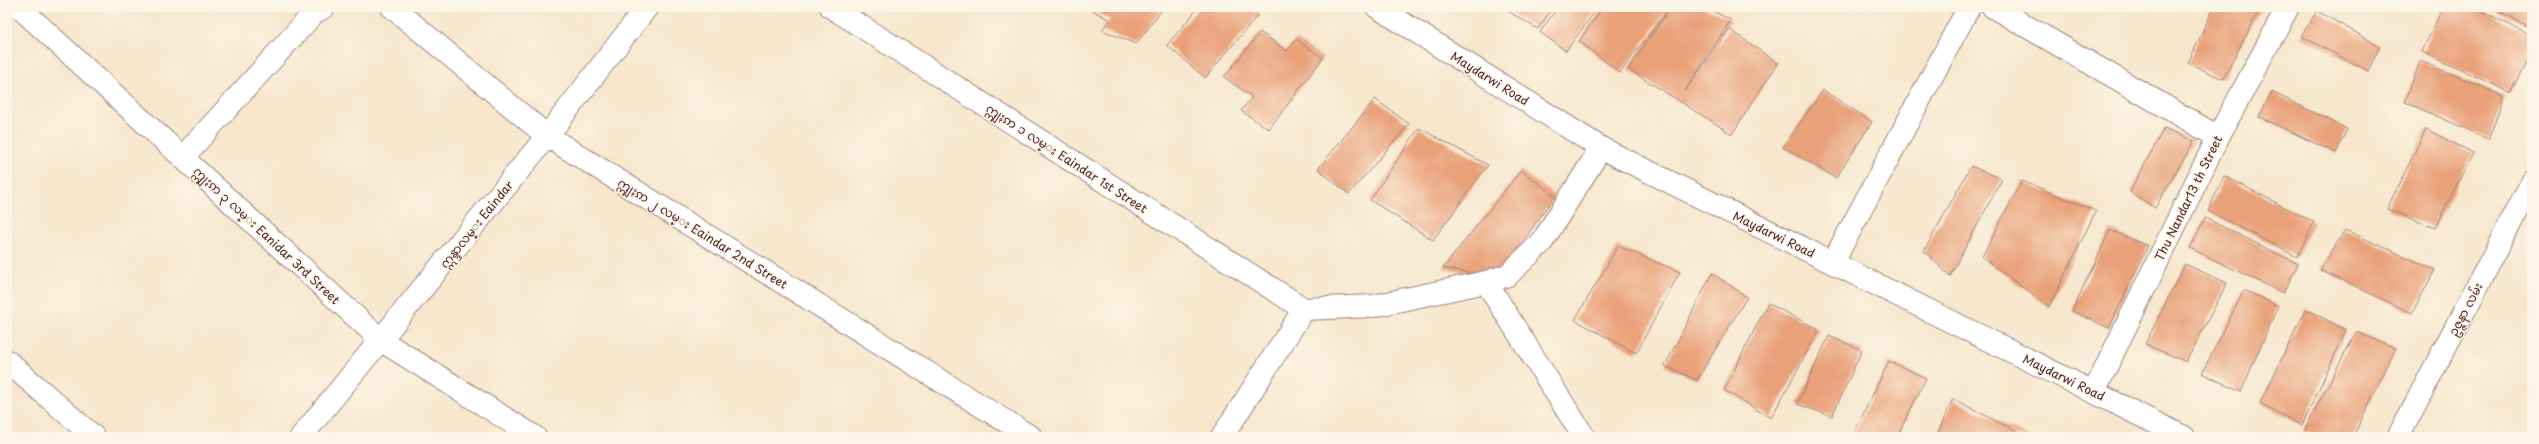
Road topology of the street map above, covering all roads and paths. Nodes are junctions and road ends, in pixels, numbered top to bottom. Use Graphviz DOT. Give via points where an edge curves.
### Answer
graph roads {
  1 [pos="19,7"];
  2 [pos="324,7"];
  3 [pos="392,7"];
  4 [pos="647,7"];
  5 [pos="831,7"];
  6 [pos="1377,7"];
  7 [pos="1969,7"];
  8 [pos="1993,7"];
  9 [pos="2288,7"];
  10 [pos="547,136"];
  11 [pos="2218,136"];
  12 [pos="1601,148"];
  13 [pos="182,157"];
  14 [pos="2532,182"];
  15 [pos="1833,262"];
  16 [pos="1486,282"];
  17 [pos="1304,309"];
  18 [pos="382,340"];
  19 [pos="7,361"];
  20 [pos="2094,392"];
  21 [pos="94,437"];
  22 [pos="301,437"];
  23 [pos="534,437"];
  24 [pos="1030,437"];
  25 [pos="1222,437"];
  26 [pos="1584,437"];
  27 [pos="2184,437"];
  28 [pos="2398,437"];
  1 -- 13 [label="street, ဣျႏၵာ ၃ လမ္း Eanidar 3rd Street"];
  2 -- 13 [label="street" via="314,13"];
  3 -- 10 [label="street, ဣျႏၵာ ၂ လမ္း Eaindar 2nd Street"];
  4 -- 10 [label="street, ဣန္ဒာလမ္း Eaindar"];
  5 -- 17 [label="street, ဣျႏၵာ ၁ လမ္း Eaindar 1st Street"];
  6 -- 12 [label="street, Maydarwi Road"];
  7 -- 15 [label="street"];
  8 -- 11 [label="street"];
  9 -- 11 [label="street, Thu Nandar13 th Street"];
  10 -- 18 [label="street, ဣန္ဒာလမ္း Eaindar"];
  10 -- 24 [label="street, ဣျႏၵာ ၂ လမ္း Eaindar 2nd Street"];
  11 -- 20 [label="street, Thu Nandar13 th Street"];
  12 -- 15 [label="street, Maydarwi Road"];
  12 -- 16 [label="street" via="1542,242 1508,275"];
  13 -- 18 [label="street, ဣျႏၵာ ၃ လမ္း Eanidar 3rd Street"];
  14 -- 28 [label="street, ဥဇ္ဇနာ လမ်း"];
  15 -- 20 [label="street, Maydarwi Road"];
  16 -- 17 [label="street" via="1373,306"];
  16 -- 26 [label="street"];
  17 -- 25 [label="street"];
  18 -- 22 [label="street, ဣန္ဒာလမ္း Eaindar"];
  18 -- 23 [label="street, ဣျႏၵာ ၃ လမ္း Eanidar 3rd Street"];
  19 -- 21 [label="street"];
  20 -- 27 [label="street, Maydarwi Road"];
}
